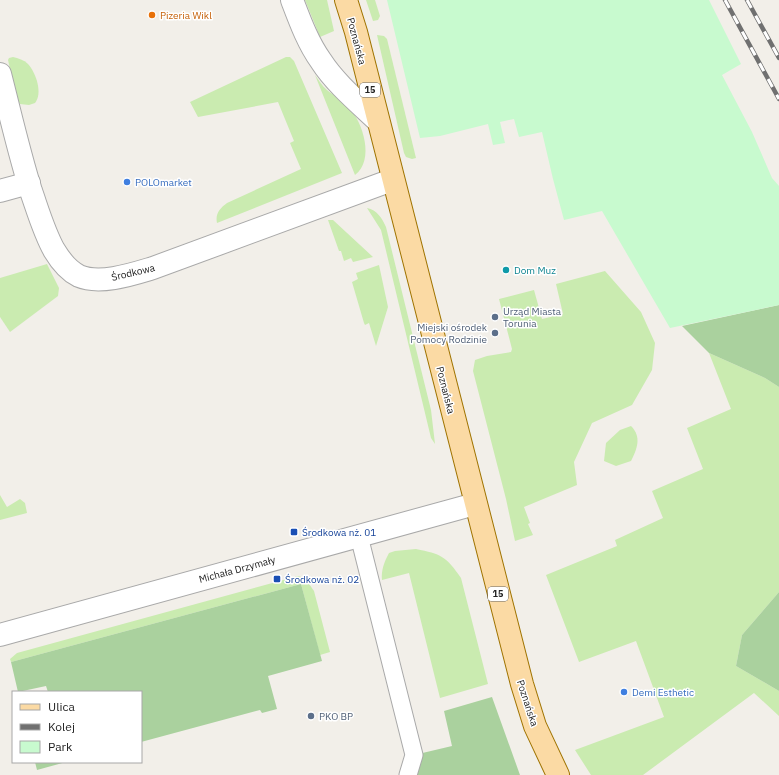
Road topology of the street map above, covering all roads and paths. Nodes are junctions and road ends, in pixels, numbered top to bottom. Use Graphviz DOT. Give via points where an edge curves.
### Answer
graph roads {
  1 [pos="292,0"];
  2 [pos="346,0"];
  3 [pos="0,74"];
  4 [pos="378,121"];
  5 [pos="392,180"];
  6 [pos="29,183"];
  7 [pos="0,191"];
  8 [pos="475,504"];
  9 [pos="359,536"];
  10 [pos="0,634"];
  11 [pos="408,775"];
  12 [pos="558,775"];
  1 -- 4 [label="street" via="321,62"];
  2 -- 4 [label="main road, Poznańska / 15"];
  3 -- 6 [label="street, Środkowa"];
  4 -- 5 [label="main road, Poznańska / 15"];
  5 -- 6 [label="street, Środkowa" via="153,268 125,276 92,279 78,276 61,262 45,232"];
  5 -- 8 [label="main road, Poznańska / 15"];
  6 -- 7 [label="street"];
  8 -- 9 [label="street, Michała Drzymały"];
  8 -- 12 [label="main road, Poznańska / 15" via="522,684 535,726"];
  9 -- 10 [label="street, Michała Drzymały"];
  9 -- 11 [label="lane" via="414,755"];
}
